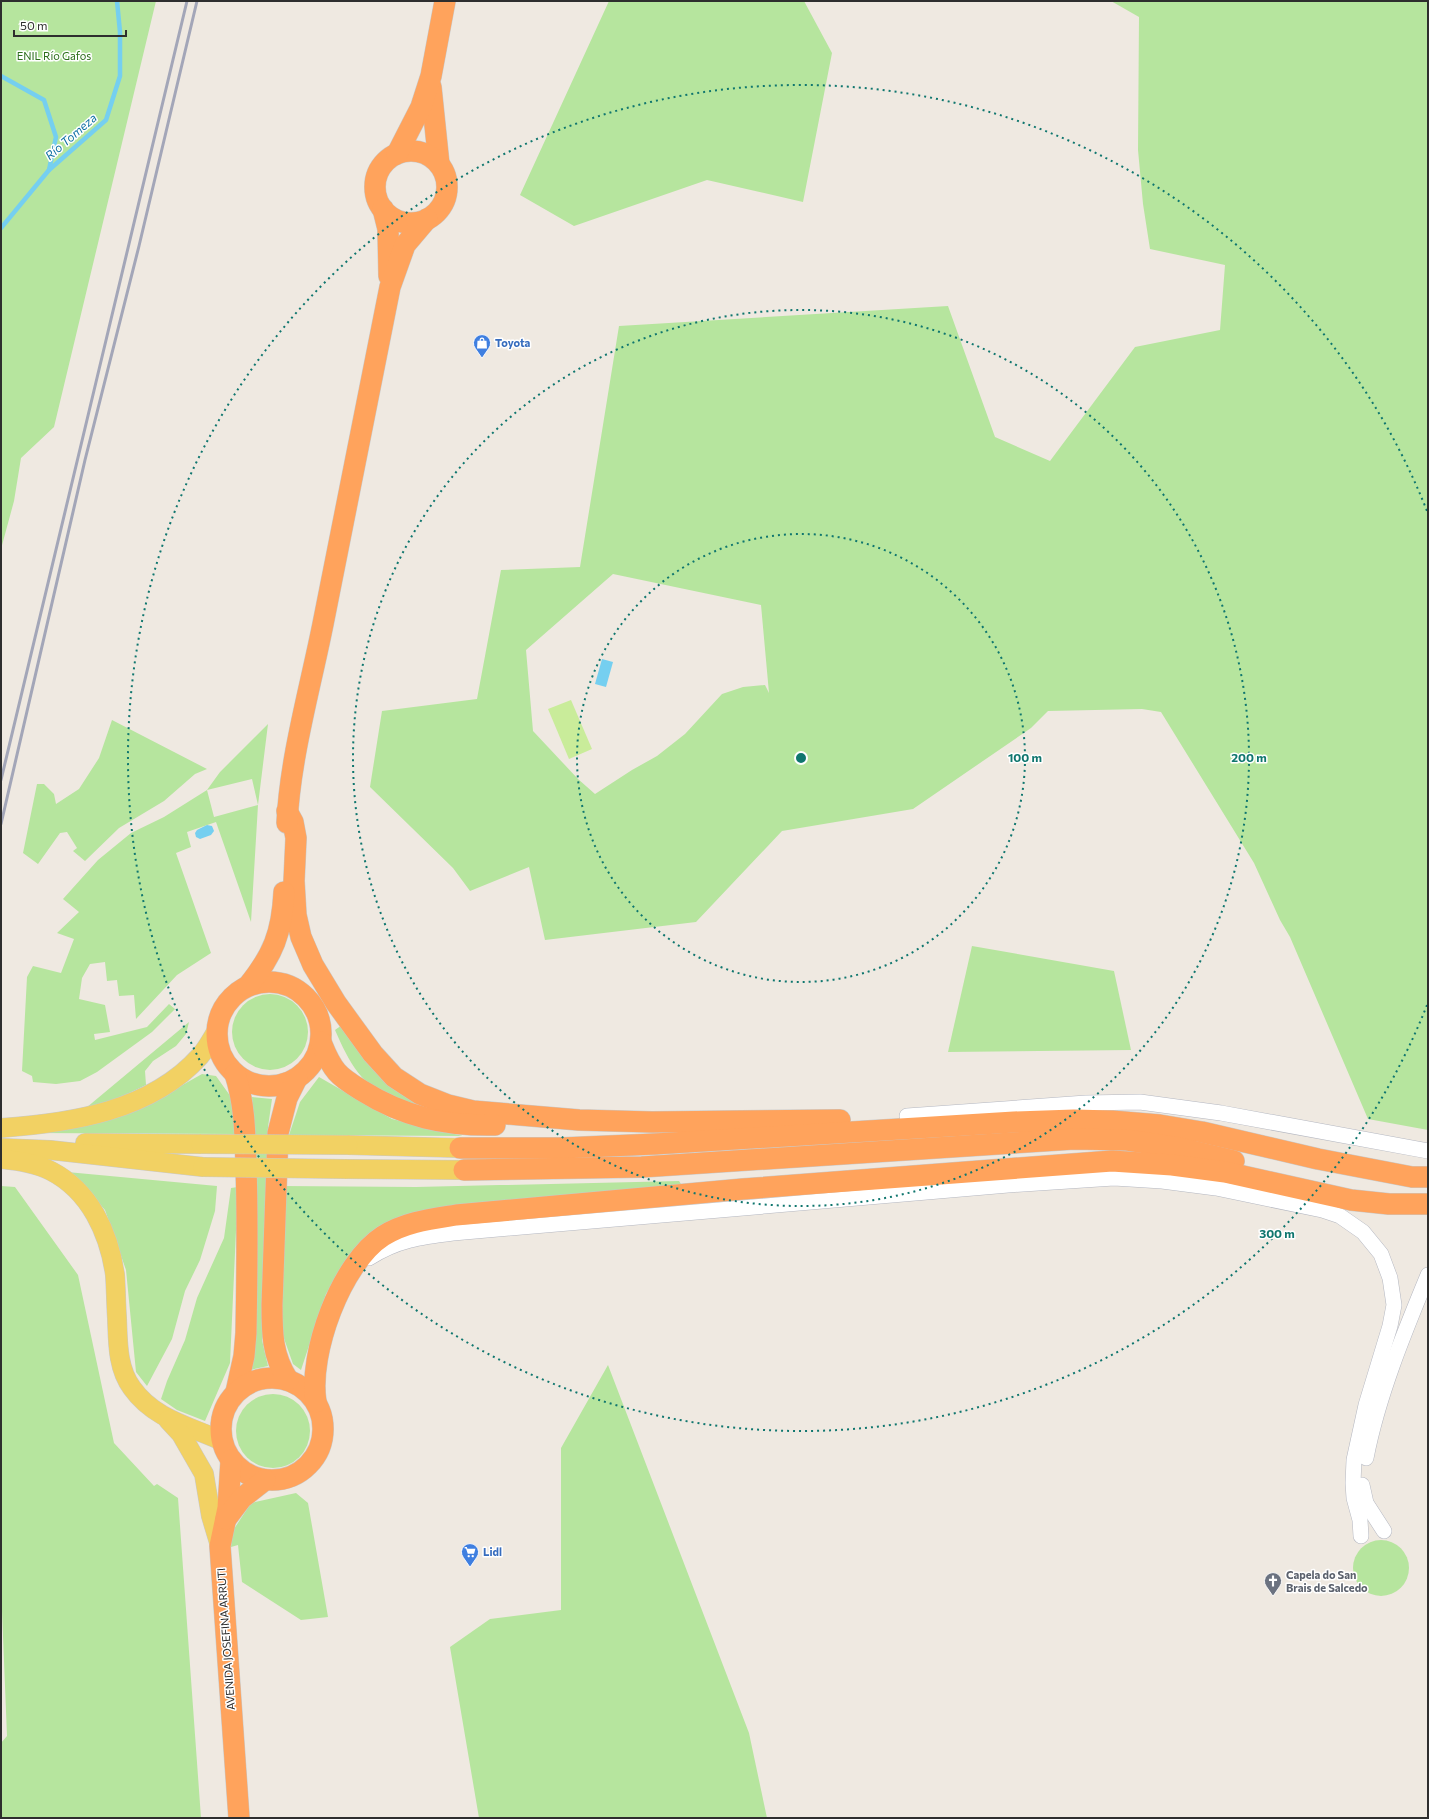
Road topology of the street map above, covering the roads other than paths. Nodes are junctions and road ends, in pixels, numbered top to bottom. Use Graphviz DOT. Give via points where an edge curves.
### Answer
graph roads {
  1 [pos="445,1"];
  2 [pos="431,76"];
  3 [pos="397,154"];
  4 [pos="439,164"];
  5 [pos="383,209"];
  6 [pos="427,219"];
  7 [pos="390,287"];
  8 [pos="287,810"];
  9 [pos="283,917"];
  10 [pos="248,986"];
  11 [pos="313,1006"];
  12 [pos="217,1030"];
  13 [pos="321,1042"];
  14 [pos="235,1074"];
  15 [pos="297,1078"];
  16 [pos="907,1116"];
  17 [pos="580,1120"];
  18 [pos="946,1127"];
  19 [pos="1,1128"];
  20 [pos="1,1148"];
  21 [pos="460,1148"];
  22 [pos="1428,1151"];
  23 [pos="1,1159"];
  24 [pos="464,1170"];
  25 [pos="1428,1178"];
  26 [pos="1428,1203"];
  27 [pos="1428,1275"];
  28 [pos="348,1277"];
  29 [pos="288,1380"];
  30 [pos="236,1392"];
  31 [pos="316,1402"];
  32 [pos="163,1417"];
  33 [pos="222,1441"];
  34 [pos="231,1460"];
  35 [pos="265,1480"];
  36 [pos="226,1520"];
  37 [pos="1384,1531"];
  38 [pos="1361,1536"];
  39 [pos="220,1546"];
  40 [pos="239,1818"];
  1 -- 2 [label="highway"];
  2 -- 3 [label="highway" via="421,107"];
  2 -- 4 [label="highway" via="431,99"];
  3 -- 4 [label="highway" via="418,151 430,156"];
  3 -- 5 [label="highway" via="383,165 376,181 378,201"];
  4 -- 6 [label="highway" via="446,178 447,192 438,212"];
  5 -- 6 [label="highway" via="404,222 412,223"];
  5 -- 7 [label="highway" via="388,229"];
  6 -- 7 [label="highway" via="405,245"];
  7 -- 8 [label="highway" via="296,748"];
  8 -- 9 [label="highway"];
  8 -- 17 [label="highway" via="293,822 296,838 294,880 301,937 313,965 336,1003 372,1054 394,1077 420,1094 448,1105 473,1111"];
  9 -- 10 [label="highway" via="270,954"];
  9 -- 11 [label="highway"];
  10 -- 11 [label="highway" via="268,982 284,984 298,991"];
  10 -- 12 [label="highway" via="231,998 224,1007"];
  11 -- 13 [label="highway" via="320,1023"];
  12 -- 14 [label="highway" via="221,1054"];
  12 -- 19 [label="main road" via="201,1055 177,1077 128,1104 79,1118"];
  13 -- 15 [label="highway" via="308,1068"];
  13 -- 17 [label="highway" via="337,1073 382,1103 416,1117 486,1125 551,1125"];
  14 -- 15 [label="highway" via="246,1081 272,1086 285,1084"];
  14 -- 30 [label="highway" via="241,1092 245,1120 247,1191 246,1333"];
  15 -- 29 [label="highway" via="287,1098 278,1133 272,1328 275,1352"];
  16 -- 17 [label="highway" via="813,1121"];
  16 -- 18 [label="highway" via="934,1121"];
  16 -- 22 [label="street" via="1086,1103 1140,1102 1221,1112"];
  18 -- 21 [label="highway" via="655,1144 562,1148"];
  18 -- 25 [label="highway" via="1074,1120 1160,1125 1318,1159"];
  20 -- 21 [label="main road, bridge" via="65,1143"];
  20 -- 24 [label="main road, bridge" via="50,1150 203,1167"];
  23 -- 32 [label="main road" via="51,1171 77,1188 99,1220 107,1240 115,1275 122,1370 139,1398"];
  24 -- 26 [label="highway" via="642,1167 1074,1138 1120,1140 1180,1148 1341,1187"];
  26 -- 28 [label="highway" via="1389,1204 1351,1200 1225,1172 1172,1165 1112,1161 1054,1164 743,1188 456,1215 419,1221 384,1236 365,1252"];
  27 -- 37 [label="street" via="1392,1368 1369,1439 1364,1466 1362,1488 1366,1503"];
  28 -- 31 [label="highway" via="326,1324 314,1379"];
  28 -- 38 [label="street" via="385,1248 417,1237 1008,1185 1114,1178 1162,1181 1224,1189 1322,1210 1340,1216 1363,1232 1381,1254 1390,1278 1394,1305 1366,1405 1354,1460 1354,1498"];
  29 -- 30 [label="highway" via="261,1379"];
  29 -- 31 [label="highway" via="308,1392"];
  30 -- 33 [label="highway" via="222,1415"];
  31 -- 35 [label="highway" via="324,1428 322,1443 315,1458 305,1469 293,1476"];
  32 -- 33 [label="main road"];
  32 -- 39 [label="main road" via="180,1434 204,1474 211,1516"];
  33 -- 34 [label="highway"];
  34 -- 35 [label="highway" via="240,1470 252,1477"];
  34 -- 36 [label="highway, AVENIDA JOSEFINA ARRUTI"];
  35 -- 36 [label="highway" via="242,1498"];
  36 -- 39 [label="highway, AVENIDA JOSEFINA ARRUTI"];
  39 -- 40 [label="highway, AVENIDA JOSEFINA ARRUTI"];
}
